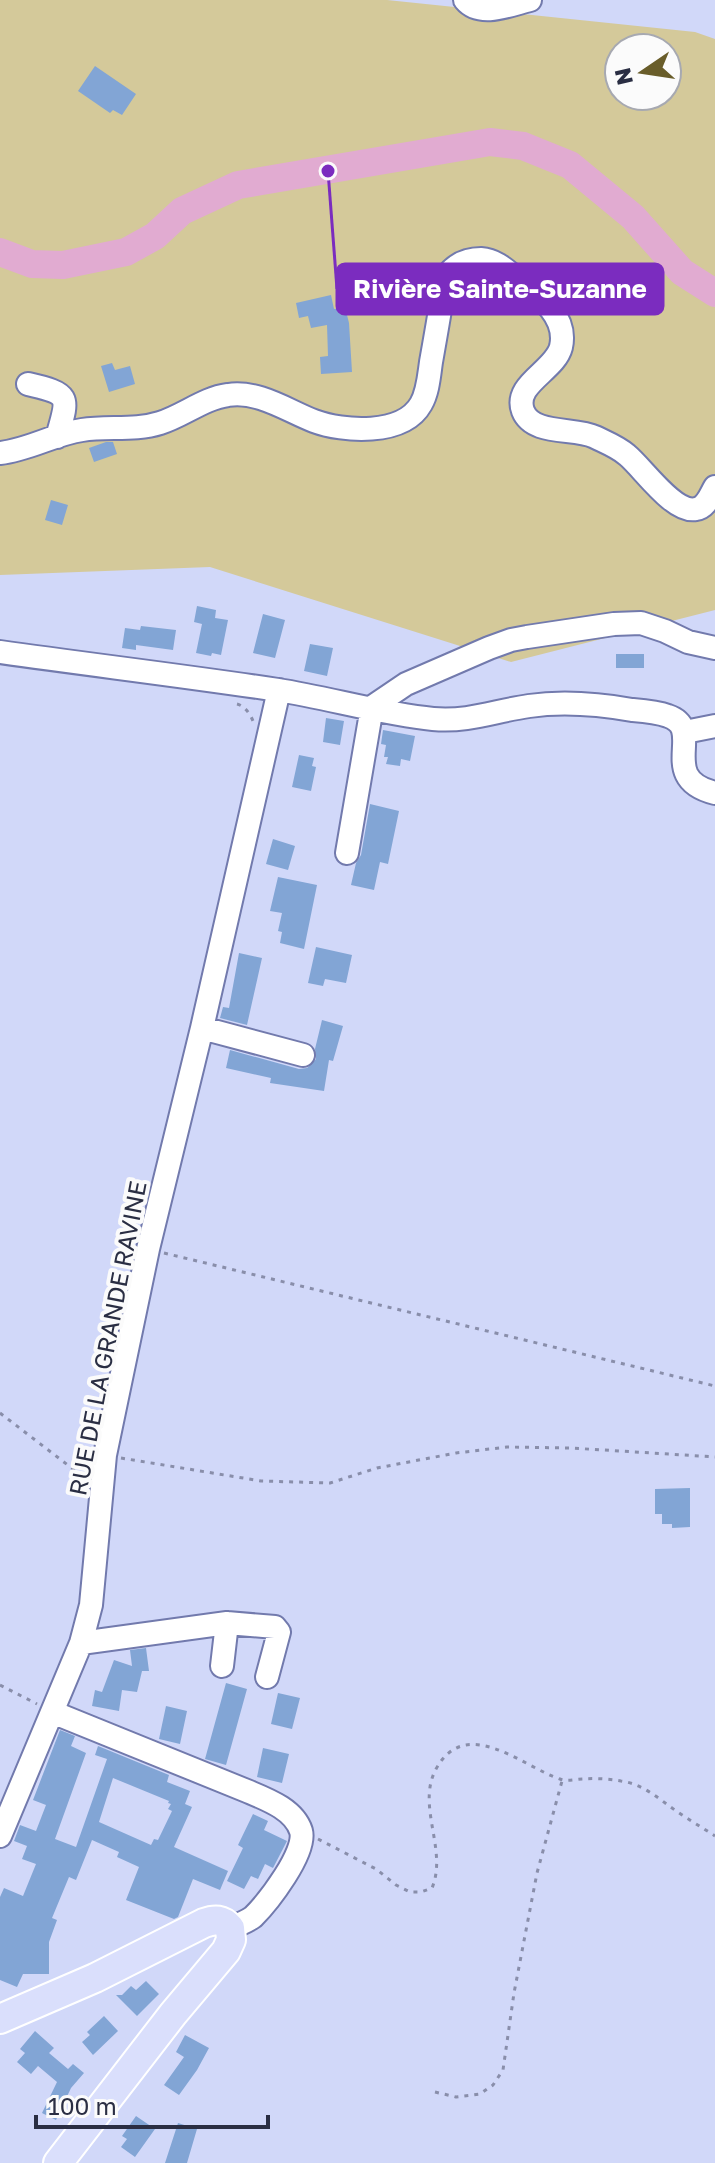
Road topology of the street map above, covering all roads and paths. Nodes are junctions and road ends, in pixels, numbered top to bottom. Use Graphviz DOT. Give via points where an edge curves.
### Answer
graph roads {
  1 [pos="465,0"];
  2 [pos="530,0"];
  3 [pos="28,384"];
  4 [pos="57,437"];
  5 [pos="0,453"];
  6 [pos="715,487"];
  7 [pos="715,648"];
  8 [pos="0,652"];
  9 [pos="279,690"];
  10 [pos="226,701"];
  11 [pos="372,707"];
  12 [pos="253,722"];
  13 [pos="715,726"];
  14 [pos="685,732"];
  15 [pos="715,793"];
  16 [pos="347,853"];
  17 [pos="202,1028"];
  18 [pos="303,1055"];
  19 [pos="148,1249"];
  20 [pos="715,1386"];
  21 [pos="0,1413"];
  22 [pos="105,1455"];
  23 [pos="715,1457"];
  24 [pos="101,1491"];
  25 [pos="227,1623"];
  26 [pos="81,1643"];
  27 [pos="222,1666"];
  28 [pos="267,1677"];
  29 [pos="0,1685"];
  30 [pos="52,1712"];
  31 [pos="562,1781"];
  32 [pos="301,1830"];
  33 [pos="0,1836"];
  34 [pos="715,1836"];
  35 [pos="230,1928"];
  36 [pos="0,2019"];
  37 [pos="435,2092"];
  38 [pos="58,2163"];
  1 -- 2 [label="street" via="482,9"];
  3 -- 4 [label="street" via="62,395 66,408"];
  4 -- 5 [label="street"];
  4 -- 6 [label="street" via="105,427 148,427 228,395 267,401 351,430 403,420 426,392 445,278 458,265 489,260 539,296 559,322 556,358 524,394 523,410 531,422 581,432 615,447 686,509 700,509"];
  7 -- 11 [label="street" via="641,623 527,637 406,684"];
  8 -- 9 [label="street"];
  9 -- 11 [label="street"];
  9 -- 17 [label="street, RUE DE LA GRANDE RAVINE"];
  10 -- 12 [label="path" via="241,705"];
  11 -- 14 [label="street" via="466,720 531,706 592,703 670,716"];
  11 -- 16 [label="street"];
  13 -- 14 [label="street"];
  14 -- 15 [label="street" via="683,767 688,778"];
  17 -- 18 [label="street"];
  17 -- 19 [label="street, RUE DE LA GRANDE RAVINE"];
  19 -- 20 [label="path"];
  19 -- 22 [label="street, RUE DE LA GRANDE RAVINE"];
  21 -- 24 [label="path"];
  22 -- 23 [label="path" via="261,1481 330,1483 377,1468 507,1447"];
  22 -- 24 [label="street, RUE DE LA GRANDE RAVINE"];
  24 -- 26 [label="street, RUE DE LA GRANDE RAVINE" via="91,1605"];
  25 -- 26 [label="street"];
  25 -- 27 [label="street"];
  25 -- 28 [label="street" via="278,1629"];
  26 -- 30 [label="street, RUE DE LA GRANDE RAVINE"];
  29 -- 30 [label="path"];
  30 -- 32 [label="street" via="275,1804"];
  30 -- 33 [label="street, RUE DE LA GRANDE RAVINE"];
  31 -- 32 [label="path" via="483,1744 458,1747 446,1756 431,1781 437,1878 432,1888 421,1892 396,1885"];
  31 -- 34 [label="path" via="623,1781 645,1788"];
  31 -- 37 [label="path" via="537,1873 503,2070 480,2094 456,2097"];
  32 -- 35 [label="street" via="299,1852 278,1884 252,1917"];
  35 -- 36 [label="main road" via="217,1920 204,1923"];
  35 -- 38 [label="main road" via="226,1951"];
}
